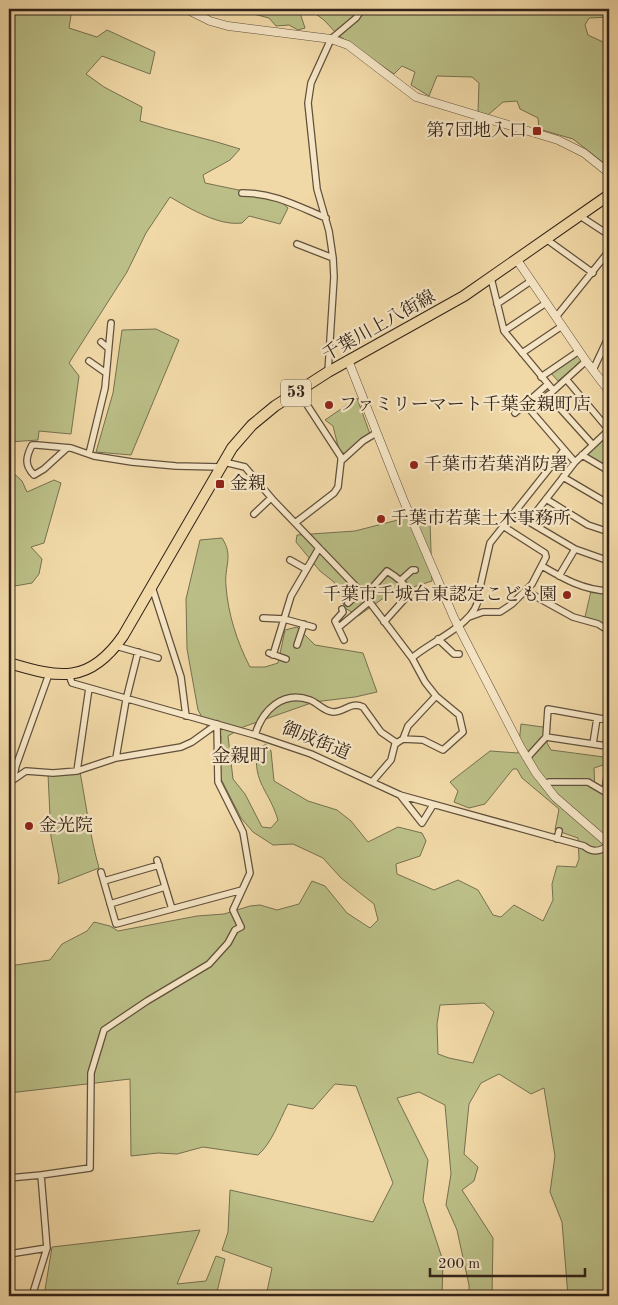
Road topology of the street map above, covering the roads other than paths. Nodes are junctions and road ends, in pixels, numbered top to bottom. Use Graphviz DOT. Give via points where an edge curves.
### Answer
graph roads {
  1 [pos="186,9"];
  2 [pos="362,9"];
  3 [pos="331,38"];
  4 [pos="609,174"];
  5 [pos="242,193"];
  6 [pos="609,195"];
  7 [pos="580,216"];
  8 [pos="326,218"];
  9 [pos="609,235"];
  10 [pos="546,239"];
  11 [pos="297,244"];
  12 [pos="609,251"];
  13 [pos="333,258"];
  14 [pos="517,260"];
  15 [pos="593,273"];
  16 [pos="490,278"];
  17 [pos="531,281"];
  18 [pos="546,303"];
  19 [pos="497,304"];
  20 [pos="556,317"];
  21 [pos="111,323"];
  22 [pos="562,326"];
  23 [pos="504,331"];
  24 [pos="609,336"];
  25 [pos="101,342"];
  26 [pos="108,348"];
  27 [pos="579,351"];
  28 [pos="522,354"];
  29 [pos="348,360"];
  30 [pos="89,361"];
  31 [pos="586,361"];
  32 [pos="592,370"];
  33 [pos="328,372"];
  34 [pos="106,373"];
  35 [pos="541,377"];
  36 [pos="566,379"];
  37 [pos="548,384"];
  38 [pos="553,390"];
  39 [pos="298,391"];
  40 [pos="609,391"];
  41 [pos="548,395"];
  42 [pos="515,413"];
  43 [pos="609,430"];
  44 [pos="376,433"];
  45 [pos="593,445"];
  46 [pos="67,448"];
  47 [pos="564,450"];
  48 [pos="89,454"];
  49 [pos="582,455"];
  50 [pos="341,460"];
  51 [pos="575,462"];
  52 [pos="222,465"];
  53 [pos="609,472"];
  54 [pos="563,477"];
  55 [pos="271,498"];
  56 [pos="546,499"];
  57 [pos="609,504"];
  58 [pos="514,513"];
  59 [pos="254,514"];
  60 [pos="528,521"];
  61 [pos="295,523"];
  62 [pos="503,526"];
  63 [pos="609,532"];
  64 [pos="319,548"];
  65 [pos="575,549"];
  66 [pos="290,560"];
  67 [pos="609,560"];
  68 [pos="542,566"];
  69 [pos="306,569"];
  70 [pos="415,570"];
  71 [pos="559,576"];
  72 [pos="401,580"];
  73 [pos="299,582"];
  74 [pos="306,586"];
  75 [pos="152,587"];
  76 [pos="609,590"];
  77 [pos="526,591"];
  78 [pos="362,594"];
  79 [pos="369,602"];
  80 [pos="348,603"];
  81 [pos="342,609"];
  82 [pos="469,617"];
  83 [pos="263,618"];
  84 [pos="284,619"];
  85 [pos="384,622"];
  86 [pos="304,624"];
  87 [pos="458,626"];
  88 [pos="313,627"];
  89 [pos="339,627"];
  90 [pos="609,631"];
  91 [pos="438,639"];
  92 [pos="344,640"];
  93 [pos="297,645"];
  94 [pos="116,646"];
  95 [pos="138,652"];
  96 [pos="459,654"];
  97 [pos="158,658"];
  98 [pos="412,658"];
  99 [pos="286,659"];
  100 [pos="9,663"];
  101 [pos="49,674"];
  102 [pos="68,675"];
  103 [pos="90,688"];
  104 [pos="436,696"];
  105 [pos="126,700"];
  106 [pos="186,716"];
  107 [pos="597,718"];
  108 [pos="609,720"];
  109 [pos="217,724"];
  110 [pos="608,731"];
  111 [pos="255,735"];
  112 [pos="546,737"];
  113 [pos="400,741"];
  114 [pos="593,744"];
  115 [pos="116,758"];
  116 [pos="527,758"];
  117 [pos="609,760"];
  118 [pos="77,771"];
  119 [pos="10,780"];
  120 [pos="372,782"];
  121 [pos="545,785"];
  122 [pos="400,795"];
  123 [pos="433,805"];
  124 [pos="559,831"];
  125 [pos="558,839"];
  126 [pos="609,844"];
  127 [pos="101,872"];
  128 [pos="104,881"];
  129 [pos="165,886"];
  130 [pos="242,890"];
  131 [pos="110,904"];
  132 [pos="172,909"];
  133 [pos="41,1175"];
  134 [pos="9,1178"];
  135 [pos="47,1248"];
  136 [pos="9,1254"];
  137 [pos="32,1296"];
  1 -- 3 [label="street" via="228,26"];
  2 -- 3 [label="street"];
  3 -- 4 [label="street" via="353,48 416,97 558,140 584,152"];
  3 -- 8 [label="street" via="314,74 308,103 316,189"];
  5 -- 8 [label="street" via="274,196"];
  6 -- 7 [label="main road, 千葉川上八街線 / 53"];
  7 -- 9 [label="street"];
  7 -- 10 [label="main road, 千葉川上八街線 / 53"];
  8 -- 13 [label="street"];
  10 -- 14 [label="main road, 千葉川上八街線 / 53"];
  10 -- 15 [label="street"];
  11 -- 13 [label="street"];
  12 -- 15 [label="street"];
  13 -- 33 [label="street"];
  14 -- 16 [label="main road, 千葉川上八街線 / 53"];
  14 -- 17 [label="street"];
  15 -- 20 [label="street"];
  16 -- 19 [label="street"];
  16 -- 29 [label="main road, 千葉川上八街線 / 53" via="450,305"];
  17 -- 18 [label="street"];
  17 -- 19 [label="street"];
  18 -- 20 [label="street"];
  18 -- 23 [label="street"];
  19 -- 23 [label="street"];
  20 -- 22 [label="street"];
  21 -- 26 [label="street"];
  22 -- 27 [label="street"];
  22 -- 28 [label="street"];
  23 -- 28 [label="street"];
  24 -- 32 [label="street"];
  25 -- 26 [label="street"];
  26 -- 34 [label="street"];
  27 -- 31 [label="street"];
  27 -- 35 [label="street"];
  28 -- 35 [label="street"];
  29 -- 33 [label="main road, 千葉川上八街線 / 53"];
  29 -- 44 [label="street"];
  30 -- 34 [label="street"];
  31 -- 32 [label="street"];
  31 -- 36 [label="street"];
  32 -- 40 [label="street"];
  33 -- 39 [label="main road, 千葉川上八街線 / 53"];
  34 -- 48 [label="street"];
  35 -- 37 [label="street"];
  36 -- 38 [label="street"];
  36 -- 43 [label="street"];
  37 -- 38 [label="street"];
  37 -- 42 [label="street"];
  38 -- 41 [label="street"];
  39 -- 50 [label="street"];
  39 -- 52 [label="main road, 千葉川上八街線 / 53" via="252,425"];
  41 -- 45 [label="street"];
  41 -- 47 [label="street" via="531,411"];
  43 -- 45 [label="street"];
  44 -- 50 [label="street"];
  44 -- 87 [label="street"];
  45 -- 49 [label="street"];
  46 -- 46 [label="street" via="34,475 29,470 26,458 32,445"];
  46 -- 48 [label="street"];
  47 -- 51 [label="street"];
  47 -- 58 [label="street"];
  48 -- 52 [label="street" via="165,466"];
  49 -- 51 [label="street"];
  49 -- 53 [label="street"];
  50 -- 61 [label="street" via="338,488"];
  51 -- 54 [label="street"];
  52 -- 55 [label="street" via="245,467"];
  52 -- 75 [label="main road, 千葉川上八街線 / 53"];
  54 -- 56 [label="street"];
  54 -- 57 [label="street"];
  55 -- 59 [label="street"];
  55 -- 61 [label="street"];
  56 -- 60 [label="street"];
  56 -- 63 [label="street" via="588,525"];
  58 -- 60 [label="street"];
  58 -- 62 [label="street"];
  60 -- 65 [label="street"];
  61 -- 64 [label="street"];
  62 -- 68 [label="street" via="545,553"];
  62 -- 82 [label="street" via="490,544 478,603"];
  64 -- 69 [label="street"];
  64 -- 78 [label="street"];
  65 -- 67 [label="street"];
  65 -- 71 [label="street"];
  66 -- 69 [label="street"];
  68 -- 71 [label="street"];
  68 -- 77 [label="street"];
  69 -- 73 [label="street"];
  70 -- 72 [label="street"];
  71 -- 76 [label="street" via="594,590"];
  72 -- 78 [label="street" via="387,571"];
  72 -- 85 [label="street" via="410,594"];
  73 -- 74 [label="street"];
  73 -- 84 [label="street" via="290,596"];
  75 -- 94 [label="main road, 千葉川上八街線 / 53"];
  75 -- 106 [label="street" via="180,677"];
  77 -- 82 [label="street" via="500,612 483,612"];
  77 -- 90 [label="street" via="573,617 598,624"];
  78 -- 79 [label="street"];
  78 -- 80 [label="street"];
  79 -- 85 [label="street"];
  79 -- 89 [label="street"];
  81 -- 89 [label="street" via="335,621"];
  82 -- 87 [label="street"];
  83 -- 84 [label="street"];
  84 -- 86 [label="street"];
  84 -- 99 [label="street" via="271,654"];
  85 -- 98 [label="street"];
  86 -- 88 [label="street"];
  86 -- 93 [label="street"];
  87 -- 91 [label="street"];
  87 -- 116 [label="street"];
  89 -- 92 [label="street"];
  91 -- 96 [label="street" via="454,654"];
  91 -- 98 [label="street"];
  94 -- 95 [label="street"];
  94 -- 102 [label="main road, 千葉川上八街線 / 53" via="97,663"];
  95 -- 97 [label="street"];
  95 -- 105 [label="street"];
  98 -- 104 [label="street"];
  100 -- 101 [label="main road, 御成街道 / 53"];
  101 -- 102 [label="main road, 御成街道 / 53"];
  101 -- 119 [label="street"];
  102 -- 103 [label="street, 御成街道" via="72,683"];
  103 -- 105 [label="street, 御成街道"];
  103 -- 118 [label="street"];
  104 -- 113 [label="street" via="408,726"];
  104 -- 113 [label="street" via="459,715 462,732 442,750 423,740"];
  105 -- 106 [label="street, 御成街道"];
  105 -- 115 [label="street"];
  106 -- 109 [label="street, 御成街道"];
  107 -- 108 [label="street"];
  107 -- 112 [label="street" via="548,709"];
  107 -- 114 [label="street"];
  109 -- 111 [label="street, 御成街道"];
  109 -- 115 [label="street" via="181,747"];
  109 -- 130 [label="street" via="218,782 243,832 248,859 250,873"];
  110 -- 114 [label="street" via="606,746"];
  111 -- 113 [label="street" via="269,707 284,700 306,699 334,712 352,705 363,707 381,732"];
  111 -- 120 [label="street, 御成街道" via="310,754"];
  112 -- 114 [label="street"];
  112 -- 116 [label="street"];
  113 -- 120 [label="street" via="391,760"];
  115 -- 118 [label="street"];
  116 -- 121 [label="street"];
  117 -- 121 [label="street" via="605,792 583,781 549,782"];
  118 -- 119 [label="street" via="26,771"];
  120 -- 122 [label="street, 御成街道"];
  121 -- 126 [label="street" via="574,816"];
  122 -- 123 [label="street, 御成街道"];
  122 -- 123 [label="street" via="422,823"];
  123 -- 125 [label="street, 御成街道"];
  124 -- 125 [label="street"];
  125 -- 126 [label="street, 御成街道" via="594,851"];
  127 -- 128 [label="street"];
  128 -- 129 [label="street" via="158,863"];
  128 -- 131 [label="street"];
  129 -- 131 [label="street"];
  129 -- 132 [label="street"];
  130 -- 132 [label="street"];
  130 -- 133 [label="street" via="233,912 241,927 235,930 222,951 198,972 104,1030 91,1073 90,1168"];
  131 -- 132 [label="street" via="116,924"];
  133 -- 134 [label="street"];
  133 -- 135 [label="street"];
  135 -- 136 [label="street"];
  135 -- 137 [label="street"];
}
